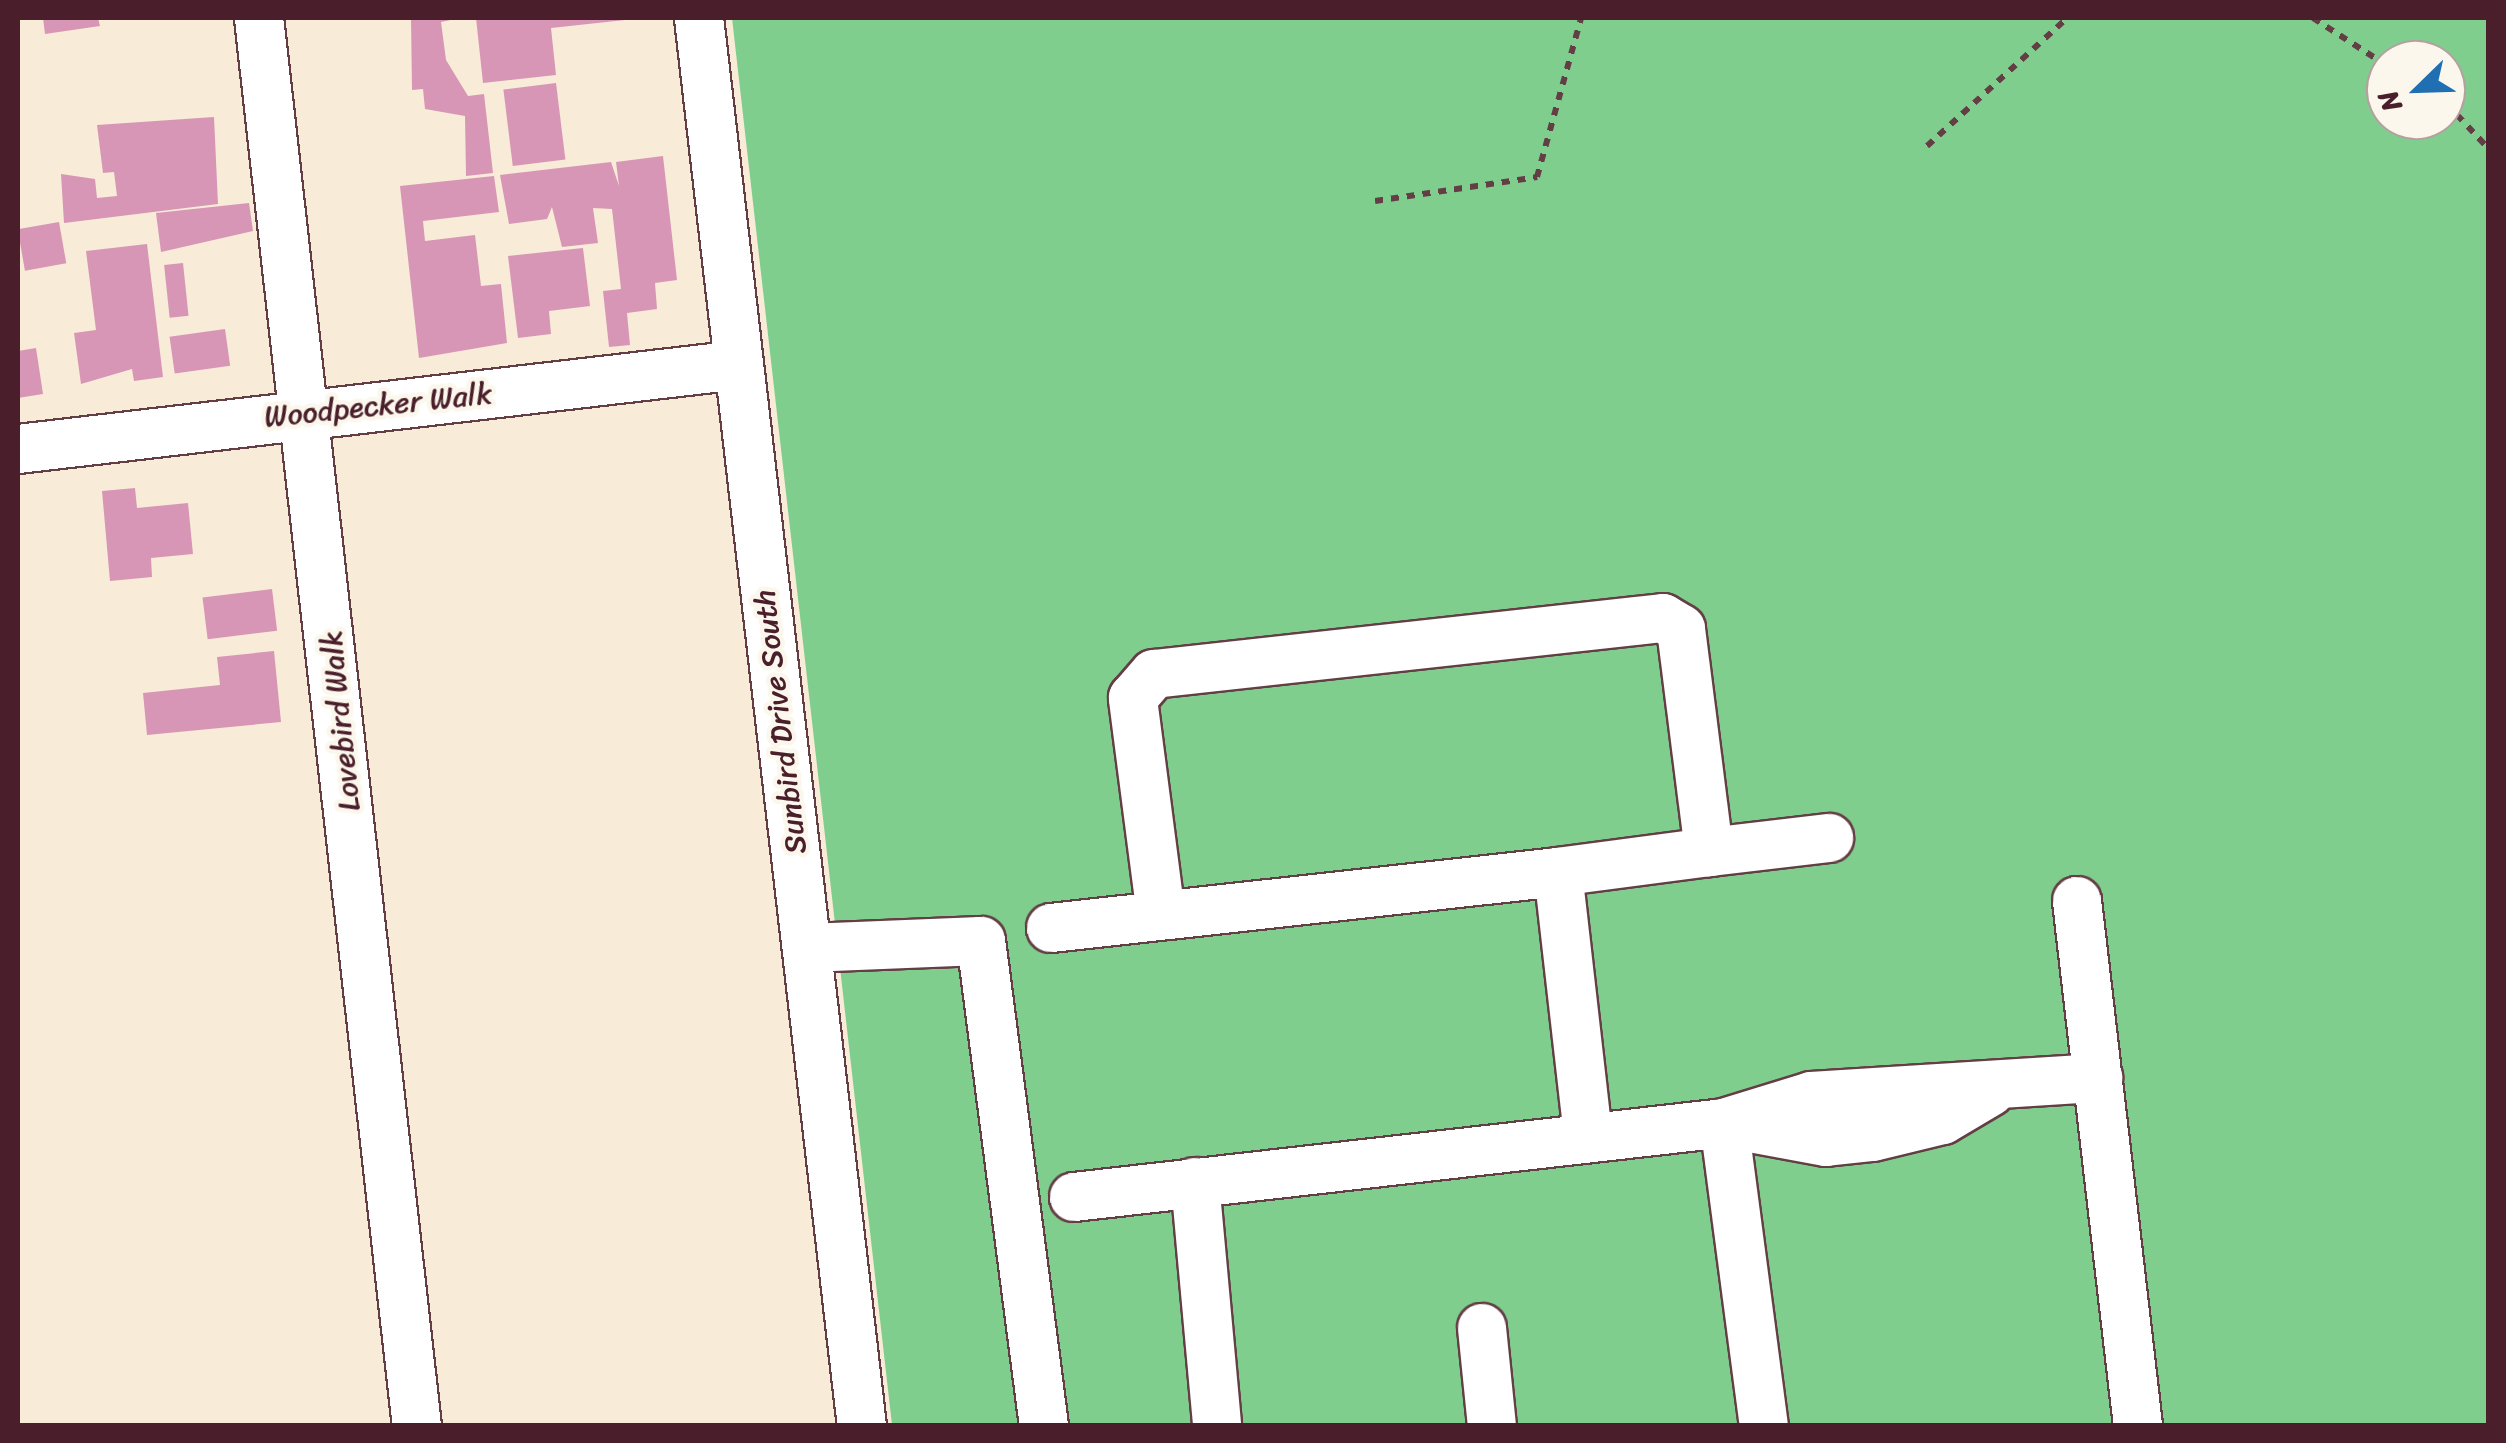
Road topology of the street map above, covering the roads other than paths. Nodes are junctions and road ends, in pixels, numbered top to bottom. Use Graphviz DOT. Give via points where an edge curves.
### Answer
graph roads {
  1 [pos="259,18"];
  2 [pos="700,18"];
  3 [pos="739,366"];
  4 [pos="306,413"];
  5 [pos="18,449"];
  6 [pos="1829,838"];
  7 [pos="1709,852"];
  8 [pos="1558,872"];
  9 [pos="2077,901"];
  10 [pos="1160,914"];
  11 [pos="1051,928"];
  12 [pos="807,948"];
  13 [pos="2098,1078"];
  14 [pos="1724,1123"];
  15 [pos="1588,1137"];
  16 [pos="1195,1182"];
  17 [pos="1074,1197"];
  18 [pos="1482,1328"];
  19 [pos="418,1426"];
  20 [pos="862,1426"];
  21 [pos="1044,1426"];
  22 [pos="1216,1426"];
  23 [pos="1492,1426"];
  24 [pos="1764,1426"];
  25 [pos="2138,1426"];
  1 -- 4 [label="street, Lovebird Walk"];
  2 -- 3 [label="street, Sunbird Drive South"];
  3 -- 4 [label="street, Woodpecker Walk"];
  3 -- 12 [label="street, Sunbird Drive South"];
  4 -- 5 [label="street, Woodpecker Walk"];
  4 -- 19 [label="street, Lovebird Walk"];
  6 -- 7 [label="street"];
  7 -- 8 [label="street"];
  7 -- 10 [label="street" via="1682,629 1663,618 1312,656 1154,674 1139,685 1136,734"];
  8 -- 10 [label="street"];
  8 -- 15 [label="street"];
  9 -- 13 [label="street"];
  10 -- 11 [label="street"];
  12 -- 20 [label="street, Sunbird Drive South"];
  12 -- 21 [label="street" via="981,940"];
  13 -- 14 [label="street" via="1990,1092 1830,1094"];
  13 -- 25 [label="street"];
  14 -- 15 [label="street"];
  14 -- 24 [label="street"];
  15 -- 16 [label="street"];
  16 -- 17 [label="street"];
  16 -- 22 [label="street"];
  18 -- 23 [label="street"];
}
